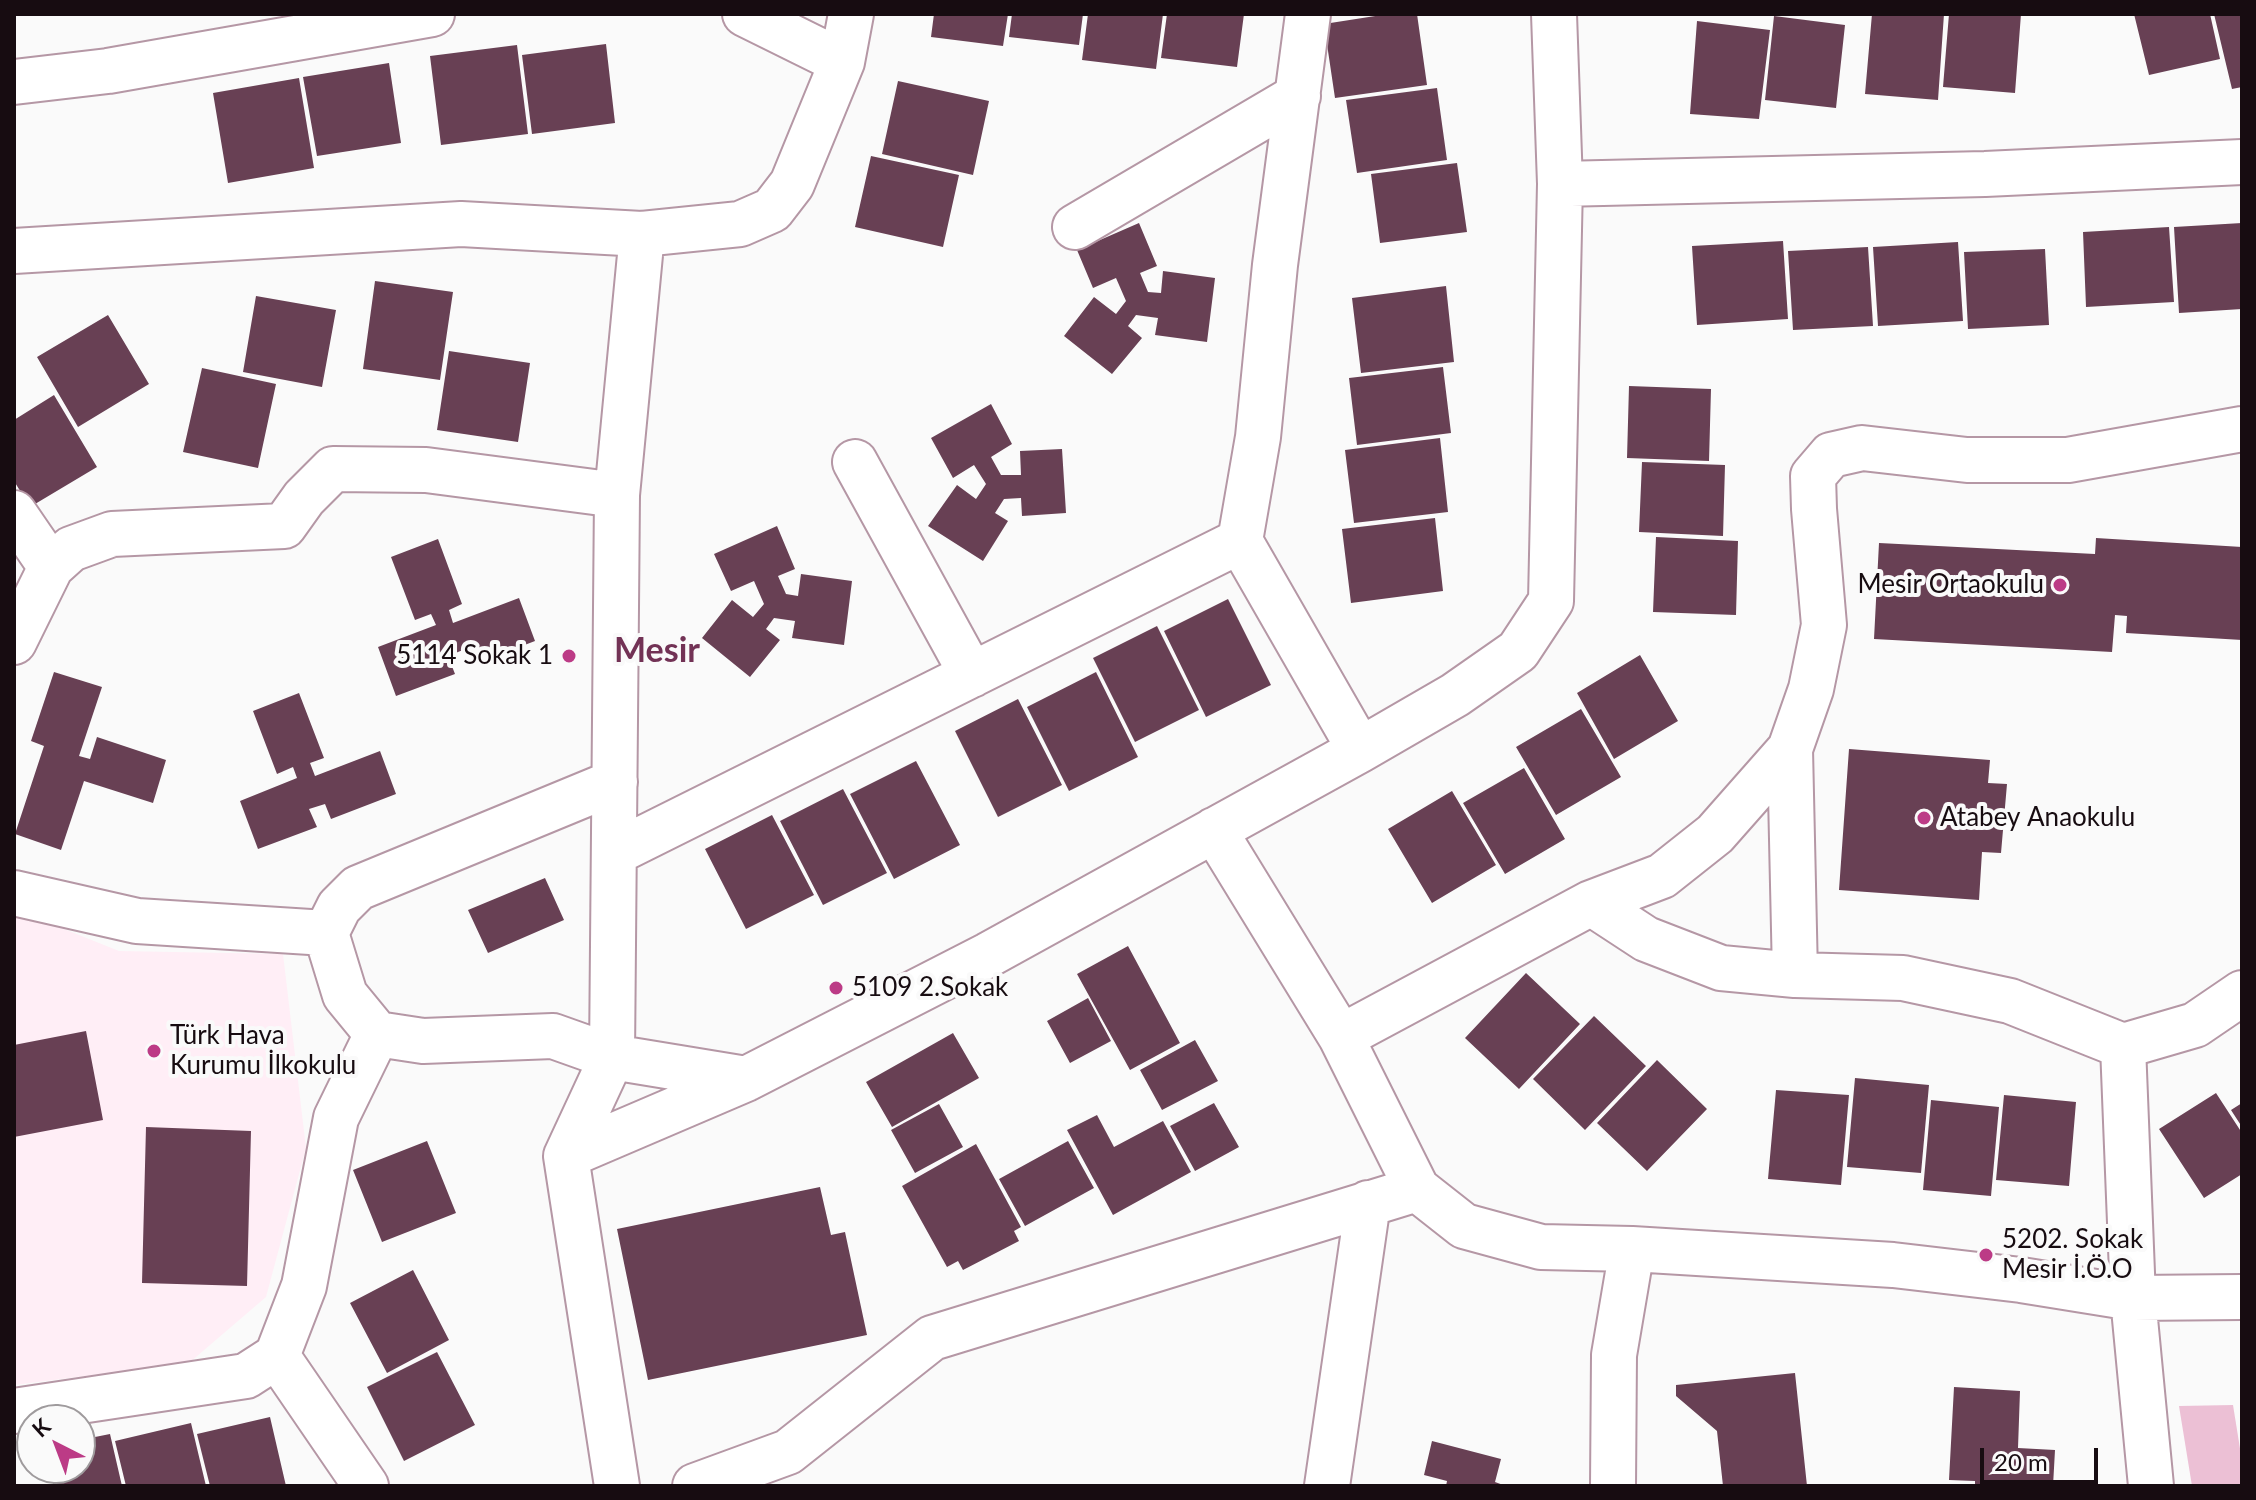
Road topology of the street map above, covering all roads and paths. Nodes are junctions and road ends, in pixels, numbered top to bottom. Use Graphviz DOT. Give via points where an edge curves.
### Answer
graph roads {
  1 [pos="432,14"];
  2 [pos="745,14"];
  3 [pos="851,14"];
  4 [pos="1308,14"];
  5 [pos="1554,14"];
  6 [pos="842,62"];
  7 [pos="14,82"];
  8 [pos="1298,96"];
  9 [pos="2242,162"];
  10 [pos="1560,184"];
  11 [pos="1075,227"];
  12 [pos="642,234"];
  13 [pos="14,251"];
  14 [pos="2242,429"];
  15 [pos="855,462"];
  16 [pos="617,495"];
  17 [pos="14,513"];
  18 [pos="1240,541"];
  19 [pos="51,567"];
  20 [pos="14,642"];
  21 [pos="972,675"];
  22 [pos="1790,749"];
  23 [pos="1360,750"];
  24 [pos="615,782"];
  25 [pos="1214,830"];
  26 [pos="614,853"];
  27 [pos="14,893"];
  28 [pos="1591,903"];
  29 [pos="326,933"];
  30 [pos="1795,975"];
  31 [pos="2242,993"];
  32 [pos="377,1034"];
  33 [pos="1341,1037"];
  34 [pos="2123,1046"];
  35 [pos="612,1057"];
  36 [pos="746,1079"];
  37 [pos="566,1156"];
  38 [pos="1417,1189"];
  39 [pos="1368,1203"];
  40 [pos="1632,1249"];
  41 [pos="2242,1297"];
  42 [pos="2133,1298"];
  43 [pos="277,1356"];
  44 [pos="14,1411"];
  45 [pos="366,1486"];
  46 [pos="617,1486"];
  47 [pos="695,1486"];
  48 [pos="1327,1486"];
  49 [pos="1613,1486"];
  50 [pos="2151,1486"];
  1 -- 7 [label="street" via="108,71"];
  2 -- 6 [label="street"];
  3 -- 6 [label="street"];
  4 -- 8 [label="street"];
  5 -- 10 [label="street"];
  6 -- 12 [label="street" via="792,184 772,210 740,224"];
  8 -- 11 [label="street"];
  8 -- 18 [label="street" via="1258,437"];
  9 -- 10 [label="street"];
  10 -- 23 [label="street" via="1551,601 1518,651"];
  12 -- 13 [label="street" via="461,224"];
  12 -- 16 [label="street"];
  14 -- 22 [label="street" via="2068,460 1967,460 1862,448 1831,455 1813,476 1824,625 1811,689"];
  15 -- 21 [label="street"];
  16 -- 19 [label="street" via="426,470 333,469 284,526 112,534 71,549"];
  16 -- 24 [label="street"];
  17 -- 19 [label="street"];
  18 -- 21 [label="street"];
  18 -- 23 [label="street"];
  19 -- 20 [label="street"];
  21 -- 26 [label="street"];
  22 -- 28 [label="street" via="1715,834 1662,876"];
  22 -- 30 [label="street"];
  23 -- 25 [label="street"];
  24 -- 26 [label="street"];
  24 -- 29 [label="street" via="358,888 339,907"];
  25 -- 33 [label="street"];
  25 -- 36 [label="street" via="988,955"];
  26 -- 35 [label="street"];
  27 -- 29 [label="street" via="137,921"];
  28 -- 30 [label="street" via="1646,939 1721,968"];
  28 -- 33 [label="street"];
  29 -- 32 [label="street" via="345,995"];
  30 -- 34 [label="street" via="1903,978 2010,1001"];
  31 -- 34 [label="street" via="2195,1025"];
  32 -- 35 [label="street" via="423,1041 553,1036"];
  32 -- 43 [label="street" via="336,1118 304,1286"];
  33 -- 38 [label="street"];
  34 -- 42 [label="street"];
  35 -- 36 [label="street"];
  35 -- 37 [label="street"];
  36 -- 37 [label="street"];
  37 -- 46 [label="street"];
  38 -- 39 [label="street"];
  38 -- 40 [label="street" via="1464,1226 1502,1237 1541,1247"];
  39 -- 47 [label="street" via="932,1338 788,1452"];
  39 -- 48 [label="street"];
  40 -- 42 [label="street" via="1893,1265"];
  40 -- 49 [label="street" via="1614,1355"];
  41 -- 42 [label="street"];
  42 -- 50 [label="street"];
  43 -- 44 [label="street" via="246,1376"];
  43 -- 45 [label="street"];
}
